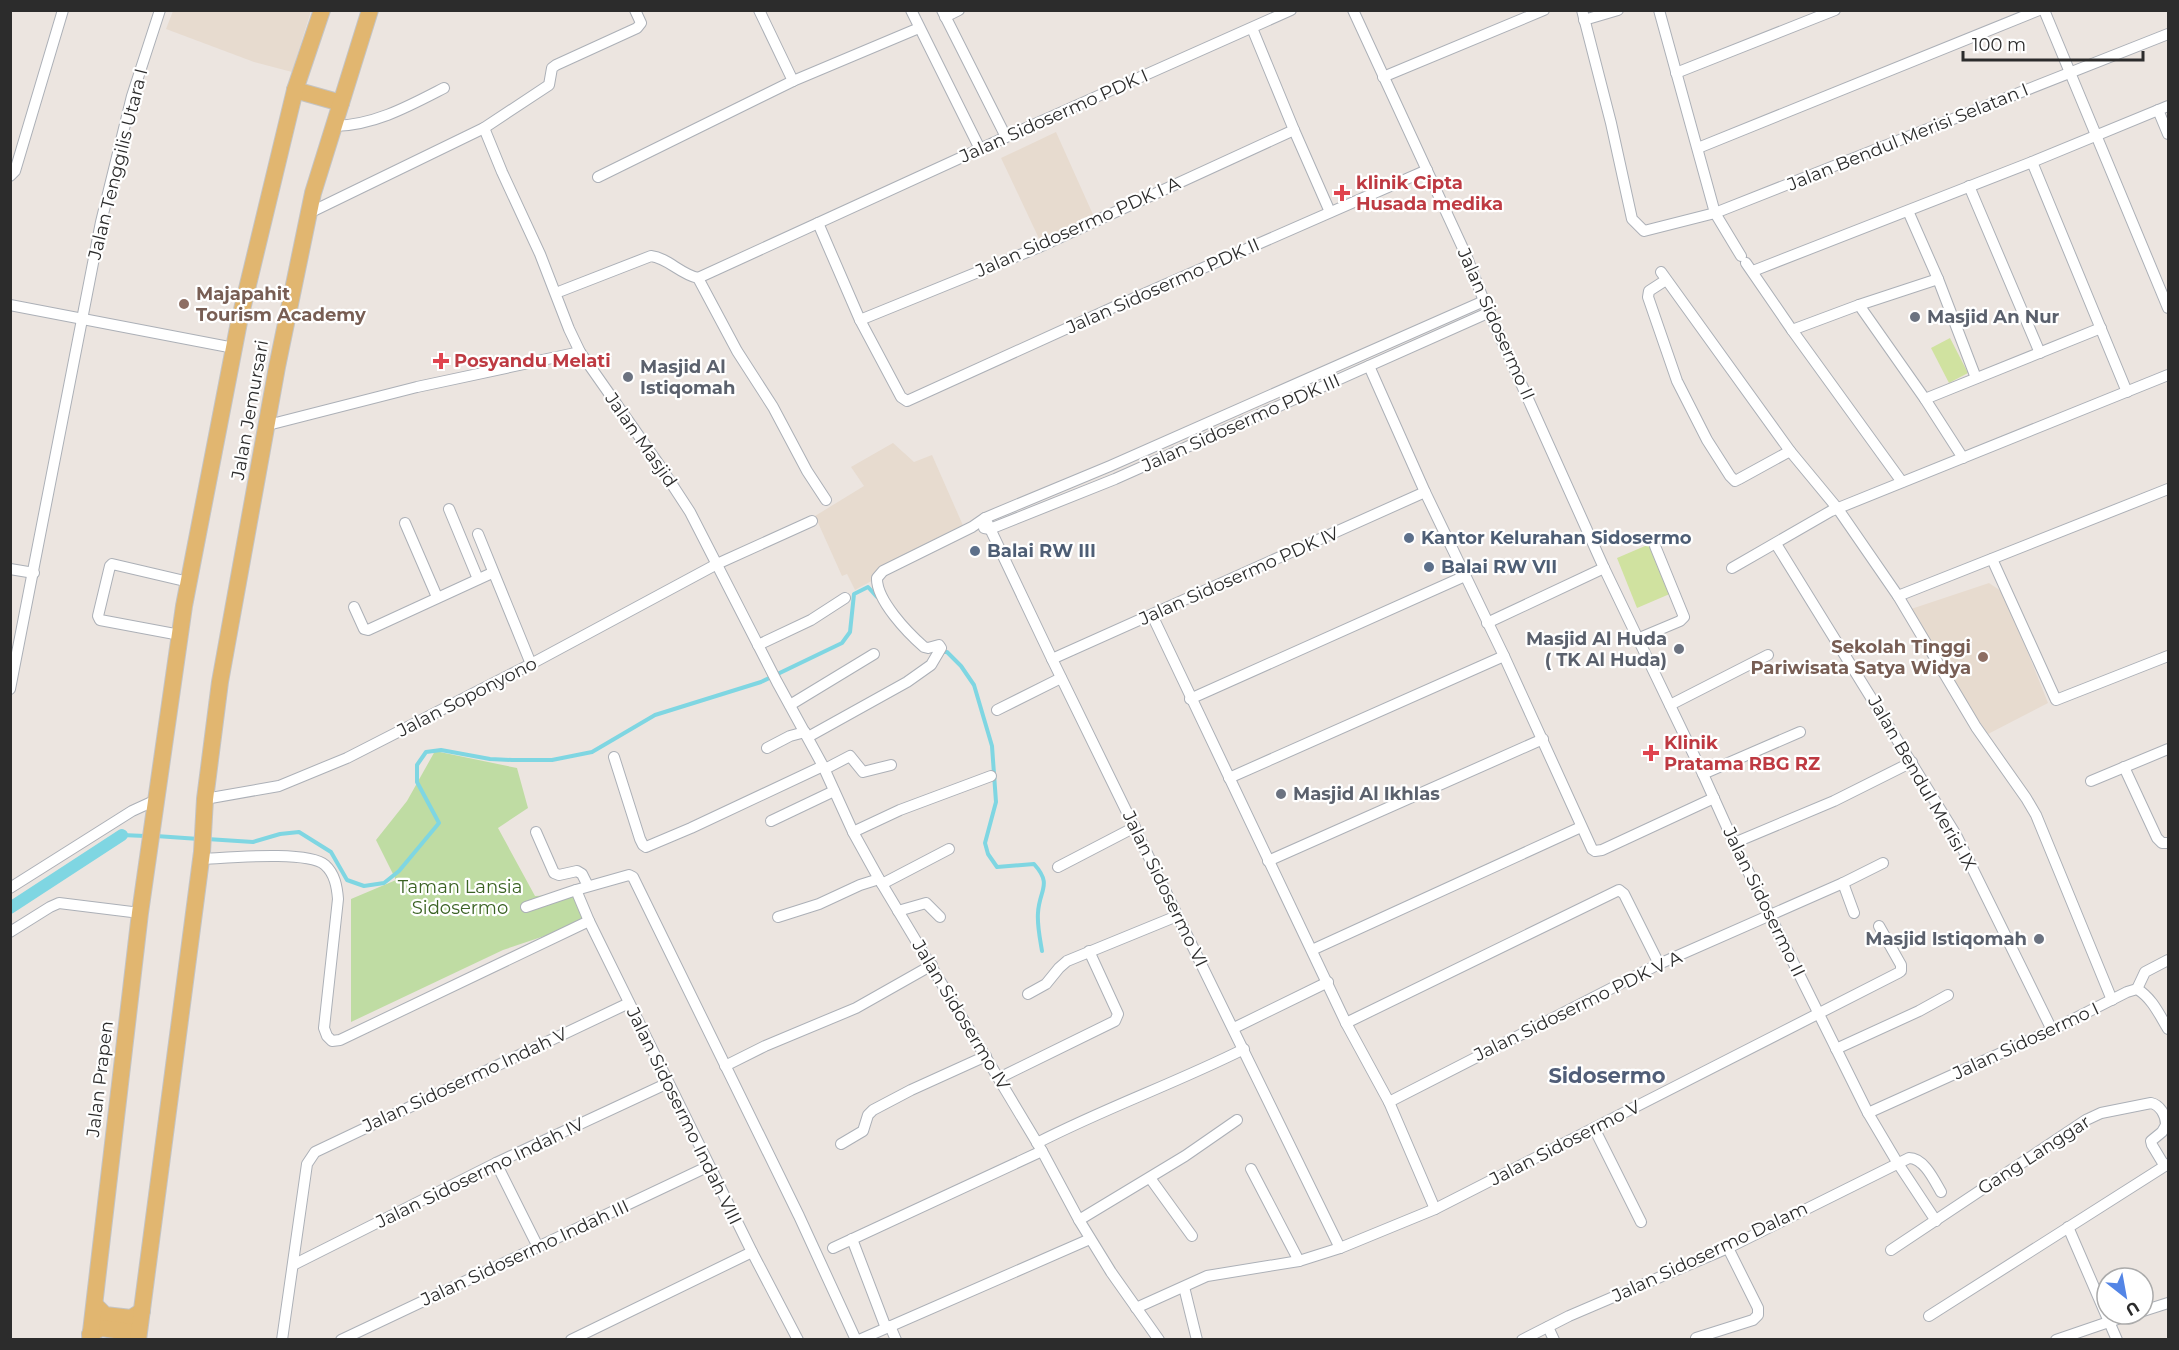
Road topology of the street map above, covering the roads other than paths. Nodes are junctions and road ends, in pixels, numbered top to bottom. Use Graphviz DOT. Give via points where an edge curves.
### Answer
graph roads {
  1 [pos="63,10"];
  2 [pos="160,10"];
  3 [pos="322,10"];
  4 [pos="370,10"];
  5 [pos="635,10"];
  6 [pos="759,10"];
  7 [pos="911,10"];
  8 [pos="959,10"];
  9 [pos="1291,10"];
  10 [pos="1353,10"];
  11 [pos="1544,10"];
  12 [pos="1618,10"];
  13 [pos="1659,10"];
  14 [pos="1835,10"];
  15 [pos="2039,10"];
  16 [pos="2044,10"];
  17 [pos="944,14"];
  18 [pos="1583,15"];
  19 [pos="919,28"];
  20 [pos="1252,28"];
  21 [pos="2169,34"];
  22 [pos="1676,73"];
  23 [pos="2069,74"];
  24 [pos="1383,77"];
  25 [pos="793,81"];
  26 [pos="444,88"];
  27 [pos="295,90"];
  28 [pos="341,103"];
  29 [pos="2163,108"];
  30 [pos="335,126"];
  31 [pos="484,128"];
  32 [pos="1294,130"];
  33 [pos="2169,134"];
  34 [pos="2096,136"];
  35 [pos="1003,139"];
  36 [pos="984,147"];
  37 [pos="1698,148"];
  38 [pos="2032,162"];
  39 [pos="1427,170"];
  40 [pos="10,177"];
  41 [pos="598,177"];
  42 [pos="1969,186"];
  43 [pos="1908,210"];
  44 [pos="1329,212"];
  45 [pos="309,213"];
  46 [pos="1715,213"];
  47 [pos="818,223"];
  48 [pos="1747,263"];
  49 [pos="698,278"];
  50 [pos="1938,279"];
  51 [pos="561,291"];
  52 [pos="10,305"];
  53 [pos="1859,305"];
  54 [pos="1487,306"];
  55 [pos="2169,308"];
  56 [pos="83,319"];
  57 [pos="860,320"];
  58 [pos="2101,328"];
  59 [pos="1792,330"];
  60 [pos="234,348"];
  61 [pos="1370,350"];
  62 [pos="580,352"];
  63 [pos="2040,352"];
  64 [pos="1372,365"];
  65 [pos="2169,375"];
  66 [pos="1310,378"];
  67 [pos="1976,378"];
  68 [pos="1315,391"];
  69 [pos="2127,392"];
  70 [pos="1925,399"];
  71 [pos="268,425"];
  72 [pos="1790,451"];
  73 [pos="1963,458"];
  74 [pos="1110,466"];
  75 [pos="1115,479"];
  76 [pos="1902,483"];
  77 [pos="2169,489"];
  78 [pos="1425,492"];
  79 [pos="826,500"];
  80 [pos="449,509"];
  81 [pos="1829,512"];
  82 [pos="985,518"];
  83 [pos="812,521"];
  84 [pos="405,523"];
  85 [pos="972,527"];
  86 [pos="990,529"];
  87 [pos="478,534"];
  88 [pos="1776,544"];
  89 [pos="1655,546"];
  90 [pos="1992,559"];
  91 [pos="717,564"];
  92 [pos="1604,568"];
  93 [pos="1732,568"];
  94 [pos="10,569"];
  95 [pos="34,573"];
  96 [pos="492,573"];
  97 [pos="1466,576"];
  98 [pos="478,579"];
  99 [pos="189,582"];
  100 [pos="1898,596"];
  101 [pos="437,597"];
  102 [pos="845,598"];
  103 [pos="354,607"];
  104 [pos="1152,615"];
  105 [pos="1487,623"];
  106 [pos="180,635"];
  107 [pos="1637,639"];
  108 [pos="758,645"];
  109 [pos="874,654"];
  110 [pos="1504,656"];
  111 [pos="1768,656"];
  112 [pos="2169,656"];
  113 [pos="1052,659"];
  114 [pos="531,664"];
  115 [pos="1061,678"];
  116 [pos="777,682"];
  117 [pos="10,689"];
  118 [pos="1191,699"];
  119 [pos="790,705"];
  120 [pos="1670,705"];
  121 [pos="997,710"];
  122 [pos="1800,732"];
  123 [pos="806,735"];
  124 [pos="1543,739"];
  125 [pos="767,748"];
  126 [pos="2169,749"];
  127 [pos="614,757"];
  128 [pos="1912,762"];
  129 [pos="891,765"];
  130 [pos="2124,767"];
  131 [pos="824,768"];
  132 [pos="1703,774"];
  133 [pos="991,776"];
  134 [pos="1229,778"];
  135 [pos="2091,781"];
  136 [pos="834,791"];
  137 [pos="1714,798"];
  138 [pos="205,799"];
  139 [pos="156,800"];
  140 [pos="771,821"];
  141 [pos="153,824"];
  142 [pos="1135,827"];
  143 [pos="1581,827"];
  144 [pos="536,832"];
  145 [pos="853,832"];
  146 [pos="1734,843"];
  147 [pos="2169,843"];
  148 [pos="949,849"];
  149 [pos="202,855"];
  150 [pos="1268,861"];
  151 [pos="1883,863"];
  152 [pos="1058,867"];
  153 [pos="881,882"];
  154 [pos="1843,883"];
  155 [pos="588,886"];
  156 [pos="10,888"];
  157 [pos="576,890"];
  158 [pos="526,907"];
  159 [pos="898,911"];
  160 [pos="140,913"];
  161 [pos="1854,914"];
  162 [pos="1177,916"];
  163 [pos="1770,916"];
  164 [pos="778,917"];
  165 [pos="940,917"];
  166 [pos="589,921"];
  167 [pos="1879,926"];
  168 [pos="10,932"];
  169 [pos="1089,951"];
  170 [pos="1312,951"];
  171 [pos="2169,960"];
  172 [pos="1659,964"];
  173 [pos="932,965"];
  174 [pos="1328,982"];
  175 [pos="2137,989"];
  176 [pos="1028,993"];
  177 [pos="1948,995"];
  178 [pos="2112,1000"];
  179 [pos="629,1003"];
  180 [pos="1819,1014"];
  181 [pos="1346,1023"];
  182 [pos="1234,1028"];
  183 [pos="2169,1029"];
  184 [pos="2052,1030"];
  185 [pos="1836,1048"];
  186 [pos="1244,1049"];
  187 [pos="986,1056"];
  188 [pos="725,1066"];
  189 [pos="999,1078"];
  190 [pos="668,1083"];
  191 [pos="1389,1102"];
  192 [pos="1868,1113"];
  193 [pos="1237,1120"];
  194 [pos="1594,1128"];
  195 [pos="841,1144"];
  196 [pos="1040,1147"];
  197 [pos="1897,1162"];
  198 [pos="496,1163"];
  199 [pos="2166,1164"];
  200 [pos="709,1166"];
  201 [pos="1251,1169"];
  202 [pos="1150,1178"];
  203 [pos="1941,1192"];
  204 [pos="1435,1209"];
  205 [pos="1079,1220"];
  206 [pos="1936,1221"];
  207 [pos="1641,1222"];
  208 [pos="2068,1227"];
  209 [pos="1192,1236"];
  210 [pos="852,1239"];
  211 [pos="1090,1239"];
  212 [pos="538,1247"];
  213 [pos="833,1248"];
  214 [pos="1340,1248"];
  215 [pos="1728,1248"];
  216 [pos="1891,1250"];
  217 [pos="752,1252"];
  218 [pos="1299,1261"];
  219 [pos="293,1264"];
  220 [pos="1184,1287"];
  221 [pos="2095,1289"];
  222 [pos="1136,1308"];
  223 [pos="1929,1316"];
  224 [pos="97,1324"];
  225 [pos="2095,1326"];
  226 [pos="2111,1326"];
  227 [pos="888,1327"];
  228 [pos="1548,1327"];
  229 [pos="135,1328"];
  230 [pos="1694,1339"];
  231 [pos="282,1340"];
  232 [pos="342,1340"];
  233 [pos="571,1340"];
  234 [pos="798,1340"];
  235 [pos="857,1340"];
  236 [pos="896,1340"];
  237 [pos="1159,1340"];
  238 [pos="1197,1340"];
  239 [pos="1522,1340"];
  240 [pos="1554,1340"];
  241 [pos="2056,1340"];
  242 [pos="2117,1340"];
  1 -- 40 [label="street"];
  2 -- 56 [label="street, Jalan Tenggilis Utara I" via="101,222"];
  3 -- 27 [label="main road, Jalan Jemursari"];
  4 -- 28 [label="main road, Jalan Jemursari"];
  5 -- 31 [label="street" via="640,27 556,65 549,85"];
  6 -- 25 [label="street"];
  7 -- 19 [label="street"];
  8 -- 17 [label="street"];
  9 -- 20 [label="street, Jalan Sidosermo PDK I"];
  10 -- 24 [label="street, Jalan Sidosermo II"];
  11 -- 24 [label="street"];
  12 -- 18 [label="street"];
  13 -- 22 [label="street"];
  14 -- 22 [label="street"];
  15 -- 37 [label="street"];
  16 -- 23 [label="street"];
  17 -- 35 [label="street"];
  18 -- 46 [label="street, Jalan Bendul Merisi Selatan I" via="1632,219 1644,231"];
  19 -- 25 [label="street"];
  19 -- 36 [label="street"];
  20 -- 32 [label="street"];
  20 -- 35 [label="street, Jalan Sidosermo PDK I"];
  21 -- 23 [label="street, Jalan Bendul Merisi Selatan I"];
  22 -- 37 [label="street"];
  23 -- 34 [label="street"];
  23 -- 46 [label="street, Jalan Bendul Merisi Selatan I"];
  24 -- 39 [label="street, Jalan Sidosermo II"];
  25 -- 41 [label="street"];
  26 -- 30 [label="street" via="383,117"];
  27 -- 28 [label="main road"];
  27 -- 60 [label="main road, Jalan Jemursari"];
  28 -- 30 [label="main road, Jalan Jemursari"];
  29 -- 33 [label="street"];
  29 -- 34 [label="street"];
  30 -- 45 [label="main road, Jalan Jemursari"];
  31 -- 45 [label="street"];
  31 -- 62 [label="street, Jalan Masjid"];
  32 -- 44 [label="street"];
  32 -- 57 [label="street, Jalan Sidosermo PDK I A" via="1051,242"];
  34 -- 38 [label="street"];
  34 -- 55 [label="street"];
  35 -- 36 [label="street, Jalan Sidosermo PDK I"];
  36 -- 47 [label="street, Jalan Sidosermo PDK I"];
  37 -- 46 [label="street"];
  38 -- 42 [label="street"];
  38 -- 58 [label="street"];
  39 -- 44 [label="street, Jalan Sidosermo PDK II"];
  39 -- 54 [label="street, Jalan Sidosermo II"];
  42 -- 43 [label="street"];
  42 -- 63 [label="street"];
  43 -- 48 [label="street"];
  43 -- 50 [label="street"];
  44 -- 57 [label="street, Jalan Sidosermo PDK II" via="910,400 901,397"];
  45 -- 71 [label="main road, Jalan Jemursari"];
  46 -- 48 [label="street"];
  47 -- 49 [label="street, Jalan Sidosermo PDK I"];
  47 -- 57 [label="street"];
  48 -- 59 [label="street"];
  49 -- 51 [label="street" via="651,256"];
  49 -- 79 [label="street" via="736,351 774,407"];
  50 -- 53 [label="street"];
  50 -- 67 [label="street"];
  52 -- 56 [label="street"];
  53 -- 59 [label="street"];
  53 -- 70 [label="street"];
  54 -- 61 [label="street, Jalan Sidosermo PDK III"];
  54 -- 64 [label="street, Jalan Sidosermo PDK III"];
  54 -- 92 [label="street, Jalan Sidosermo II"];
  56 -- 60 [label="street"];
  56 -- 95 [label="street, Jalan Tenggilis Utara I"];
  58 -- 63 [label="street"];
  58 -- 69 [label="street"];
  59 -- 76 [label="street"];
  60 -- 99 [label="main road, Jalan Jemursari"];
  61 -- 64 [label="street"];
  61 -- 66 [label="street, Jalan Sidosermo PDK III"];
  62 -- 71 [label="street" via="417,387"];
  62 -- 91 [label="street, Jalan Masjid" via="670,481"];
  63 -- 67 [label="street"];
  64 -- 68 [label="street, Jalan Sidosermo PDK III"];
  64 -- 78 [label="street"];
  65 -- 69 [label="street"];
  66 -- 68 [label="street"];
  66 -- 74 [label="street, Jalan Sidosermo PDK III"];
  67 -- 70 [label="street"];
  68 -- 75 [label="street, Jalan Sidosermo PDK III"];
  69 -- 73 [label="street"];
  70 -- 73 [label="street"];
  71 -- 138 [label="main road, Jalan Jemursari" via="220,682"];
  72 -- 72 [label="street" via="1660,281 1648,295 1677,381 1731,479 1735,481"];
  72 -- 81 [label="street"];
  73 -- 76 [label="street"];
  74 -- 75 [label="street"];
  74 -- 82 [label="street, Jalan Sidosermo PDK III"];
  75 -- 86 [label="street, Jalan Sidosermo PDK III"];
  76 -- 81 [label="street"];
  77 -- 90 [label="street"];
  78 -- 97 [label="street"];
  78 -- 104 [label="street, Jalan Sidosermo PDK IV"];
  80 -- 98 [label="street"];
  81 -- 88 [label="street"];
  81 -- 100 [label="street"];
  82 -- 85 [label="street, Jalan Sidosermo PDK III"];
  82 -- 86 [label="street, Jalan Sidosermo VI"];
  83 -- 91 [label="street, Jalan Soponyono"];
  84 -- 101 [label="street"];
  85 -- 86 [label="street"];
  85 -- 123 [label="street, Jalan Sidosermo PDK III" via="883,571 877,578 877,586 900,624 924,647 939,645 939,653 928,668"];
  86 -- 113 [label="street, Jalan Sidosermo VI"];
  87 -- 96 [label="street"];
  88 -- 93 [label="street"];
  88 -- 128 [label="street, Jalan Bendul Merisi IX"];
  89 -- 107 [label="street" via="1684,617"];
  90 -- 100 [label="street"];
  90 -- 112 [label="street" via="2056,700"];
  91 -- 108 [label="street, Jalan Masjid"];
  91 -- 114 [label="street, Jalan Soponyono"];
  92 -- 105 [label="street"];
  92 -- 107 [label="street, Jalan Sidosermo II"];
  94 -- 95 [label="street"];
  95 -- 117 [label="street, Jalan Tenggilis Utara I"];
  96 -- 98 [label="street"];
  96 -- 114 [label="street"];
  97 -- 105 [label="street"];
  97 -- 118 [label="street"];
  98 -- 101 [label="street"];
  99 -- 106 [label="main road, Jalan Jemursari"];
  99 -- 106 [label="street" via="112,564 98,616 100,620"];
  100 -- 178 [label="street" via="1976,727 2036,815"];
  101 -- 103 [label="street" via="368,630"];
  102 -- 108 [label="street" via="817,617"];
  104 -- 113 [label="street, Jalan Sidosermo PDK IV"];
  104 -- 118 [label="street"];
  105 -- 110 [label="street"];
  106 -- 139 [label="main road, Jalan Jemursari"];
  107 -- 120 [label="street, Jalan Sidosermo II"];
  108 -- 116 [label="street, Jalan Masjid"];
  109 -- 119 [label="street"];
  110 -- 124 [label="street"];
  110 -- 134 [label="street"];
  111 -- 120 [label="street"];
  113 -- 115 [label="street, Jalan Sidosermo VI"];
  114 -- 138 [label="street, Jalan Soponyono" via="311,774 262,790"];
  115 -- 121 [label="street"];
  115 -- 142 [label="street, Jalan Sidosermo VI"];
  116 -- 119 [label="street, Jalan Sidosermo IV"];
  118 -- 134 [label="street"];
  119 -- 123 [label="street, Jalan Sidosermo IV"];
  120 -- 132 [label="street, Jalan Sidosermo II"];
  122 -- 132 [label="street"];
  123 -- 125 [label="street" via="790,736"];
  123 -- 131 [label="street, Jalan Sidosermo IV"];
  124 -- 143 [label="street"];
  124 -- 150 [label="street"];
  126 -- 130 [label="street"];
  127 -- 131 [label="street" via="646,847"];
  128 -- 146 [label="street" via="1834,801"];
  128 -- 184 [label="street, Jalan Bendul Merisi IX" via="1956,835"];
  129 -- 131 [label="street" via="863,772 850,756"];
  130 -- 135 [label="street"];
  130 -- 147 [label="street" via="2157,838"];
  131 -- 136 [label="street, Jalan Sidosermo IV"];
  132 -- 137 [label="street, Jalan Sidosermo II"];
  133 -- 145 [label="street"];
  134 -- 150 [label="street"];
  136 -- 140 [label="street"];
  136 -- 145 [label="street, Jalan Sidosermo IV"];
  137 -- 143 [label="street" via="1602,850 1592,849"];
  137 -- 146 [label="street, Jalan Sidosermo II"];
  138 -- 149 [label="main road, Jalan Jemursari"];
  139 -- 141 [label="main road, Jalan Jemursari"];
  139 -- 156 [label="street"];
  141 -- 160 [label="main road, Jalan Prapen"];
  142 -- 152 [label="street"];
  142 -- 162 [label="street, Jalan Sidosermo VI"];
  143 -- 170 [label="street"];
  144 -- 155 [label="street" via="554,873 577,871"];
  145 -- 153 [label="street, Jalan Sidosermo IV"];
  146 -- 163 [label="street, Jalan Sidosermo II"];
  148 -- 153 [label="street"];
  149 -- 166 [label="street" via="315,860 331,872 338,899 324,1028 333,1041"];
  149 -- 229 [label="main road"];
  150 -- 170 [label="street"];
  151 -- 154 [label="street, Jalan Sidosermo PDK V A"];
  153 -- 159 [label="street, Jalan Sidosermo IV"];
  153 -- 164 [label="street" via="860,885"];
  154 -- 161 [label="street"];
  154 -- 163 [label="street, Jalan Sidosermo PDK V A"];
  155 -- 157 [label="street"];
  155 -- 188 [label="street" via="633,877"];
  157 -- 158 [label="street"];
  157 -- 166 [label="street, Jalan Sidosermo Indah VIII"];
  159 -- 165 [label="street" via="926,903"];
  159 -- 173 [label="street, Jalan Sidosermo IV"];
  160 -- 168 [label="street" via="59,903"];
  160 -- 224 [label="main road, Jalan Prapen"];
  162 -- 169 [label="street"];
  162 -- 182 [label="street, Jalan Sidosermo VI"];
  163 -- 172 [label="street, Jalan Sidosermo PDK V A"];
  163 -- 180 [label="street, Jalan Sidosermo II"];
  166 -- 179 [label="street, Jalan Sidosermo Indah VIII"];
  167 -- 180 [label="street, Jalan Sidosermo V" via="1901,971"];
  169 -- 176 [label="street" via="1067,962 1046,984"];
  169 -- 189 [label="street" via="1118,1014 1115,1021"];
  170 -- 174 [label="street"];
  171 -- 175 [label="street" via="2145,972"];
  172 -- 181 [label="street" via="1624,894 1614,891"];
  172 -- 191 [label="street, Jalan Sidosermo PDK V A"];
  173 -- 187 [label="street, Jalan Sidosermo IV"];
  173 -- 188 [label="street" via="856,1008"];
  174 -- 181 [label="street"];
  174 -- 182 [label="street"];
  175 -- 178 [label="street, Jalan Sidosermo I"];
  175 -- 183 [label="street" via="2152,1001"];
  177 -- 185 [label="street"];
  178 -- 184 [label="street, Jalan Sidosermo I"];
  179 -- 190 [label="street, Jalan Sidosermo Indah VIII"];
  179 -- 219 [label="street, Jalan Sidosermo Indah V" via="321,1148 307,1164"];
  180 -- 185 [label="street, Jalan Sidosermo II"];
  180 -- 194 [label="street, Jalan Sidosermo V"];
  181 -- 191 [label="street"];
  182 -- 186 [label="street, Jalan Sidosermo VI"];
  184 -- 192 [label="street, Jalan Sidosermo I"];
  185 -- 192 [label="street, Jalan Sidosermo II"];
  186 -- 196 [label="street" via="1084,1120"];
  186 -- 214 [label="street, Jalan Sidosermo VI"];
  187 -- 189 [label="street, Jalan Sidosermo IV"];
  187 -- 195 [label="street" via="873,1110 863,1131"];
  188 -- 235 [label="street"];
  189 -- 196 [label="street, Jalan Sidosermo IV"];
  190 -- 198 [label="street, Jalan Sidosermo Indah IV"];
  190 -- 200 [label="street, Jalan Sidosermo Indah VIII"];
  191 -- 204 [label="street"];
  192 -- 197 [label="street, Jalan Sidosermo II"];
  193 -- 202 [label="street"];
  194 -- 204 [label="street, Jalan Sidosermo V"];
  194 -- 207 [label="street"];
  196 -- 205 [label="street, Jalan Sidosermo IV"];
  196 -- 210 [label="street"];
  197 -- 203 [label="street" via="1917,1160"];
  197 -- 206 [label="street, Jalan Sidosermo II"];
  197 -- 215 [label="street, Jalan Sidosermo Dalam"];
  198 -- 212 [label="street"];
  198 -- 219 [label="street, Jalan Sidosermo Indah IV"];
  199 -- 206 [label="street, Gang Langgar" via="2152,1145 2153,1138 2166,1125 2157,1106 2151,1103 2101,1113 2066,1132"];
  199 -- 208 [label="street"];
  200 -- 212 [label="street, Jalan Sidosermo Indah III"];
  200 -- 217 [label="street, Jalan Sidosermo Indah VIII"];
  201 -- 218 [label="street"];
  202 -- 205 [label="street"];
  202 -- 209 [label="street"];
  204 -- 214 [label="street, Jalan Sidosermo V"];
  205 -- 211 [label="street, Jalan Sidosermo IV"];
  206 -- 216 [label="street, Gang Langgar"];
  208 -- 221 [label="street"];
  208 -- 223 [label="street"];
  210 -- 213 [label="street"];
  210 -- 227 [label="street"];
  211 -- 222 [label="street, Jalan Sidosermo IV"];
  211 -- 227 [label="street"];
  212 -- 232 [label="street, Jalan Sidosermo Indah III"];
  214 -- 218 [label="street, Jalan Sidosermo V"];
  215 -- 228 [label="street, Jalan Sidosermo Dalam"];
  215 -- 230 [label="street" via="1758,1315"];
  217 -- 233 [label="street"];
  217 -- 234 [label="street, Jalan Sidosermo Indah VIII"];
  218 -- 220 [label="street, Jalan Sidosermo V" via="1216,1275"];
  219 -- 231 [label="street"];
  220 -- 222 [label="street, Jalan Sidosermo V"];
  220 -- 238 [label="street"];
  222 -- 237 [label="street, Jalan Sidosermo IV"];
  224 -- 229 [label="main road"];
  225 -- 241 [label="street"];
  226 -- 242 [label="street"];
  227 -- 235 [label="street"];
  227 -- 236 [label="street"];
  228 -- 239 [label="street, Jalan Sidosermo Dalam"];
  228 -- 240 [label="street"];
}
